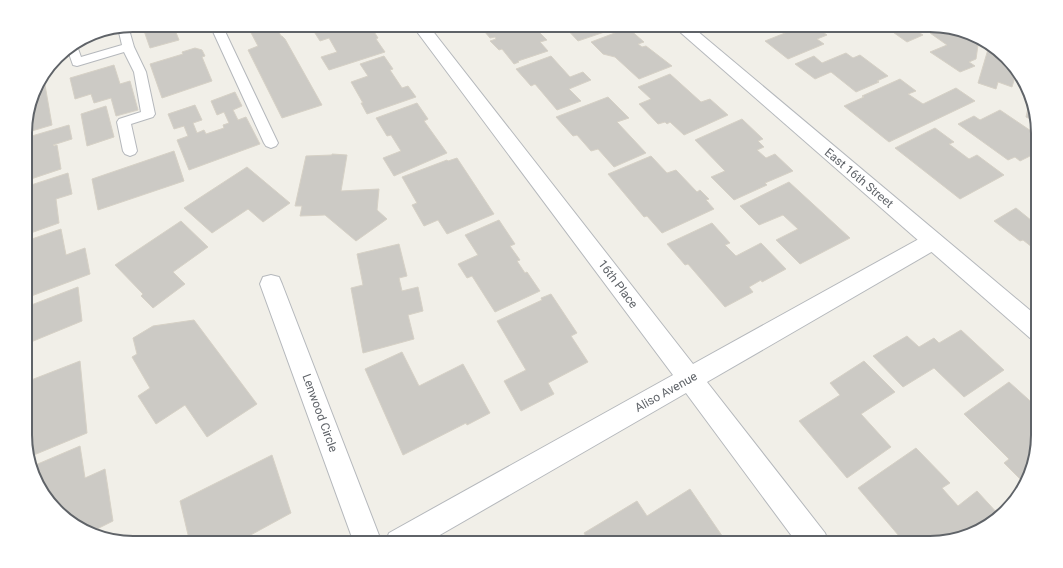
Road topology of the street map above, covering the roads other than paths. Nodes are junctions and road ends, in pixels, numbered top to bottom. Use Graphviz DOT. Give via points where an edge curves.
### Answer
graph roads {
  1 [pos="124,32"];
  2 [pos="219,32"];
  3 [pos="425,32"];
  4 [pos="688,32"];
  5 [pos="128,46"];
  6 [pos="74,51"];
  7 [pos="270,143"];
  8 [pos="130,151"];
  9 [pos="933,241"];
  10 [pos="271,284"];
  11 [pos="1031,325"];
  12 [pos="690,378"];
  13 [pos="365,536"];
  14 [pos="411,536"];
  15 [pos="810,536"];
  1 -- 5 [label="lane"];
  2 -- 7 [label="lane"];
  3 -- 12 [label="street, 16th Place"];
  4 -- 9 [label="street, East 16th Street"];
  5 -- 6 [label="lane" via="77,62"];
  5 -- 8 [label="lane" via="140,72 148,114 124,122"];
  9 -- 11 [label="street, East 16th Street"];
  9 -- 12 [label="street, Aliso Avenue"];
  10 -- 13 [label="street, Lenwood Circle"];
  12 -- 14 [label="street, Aliso Avenue"];
  12 -- 15 [label="street, 16th Place"];
}
